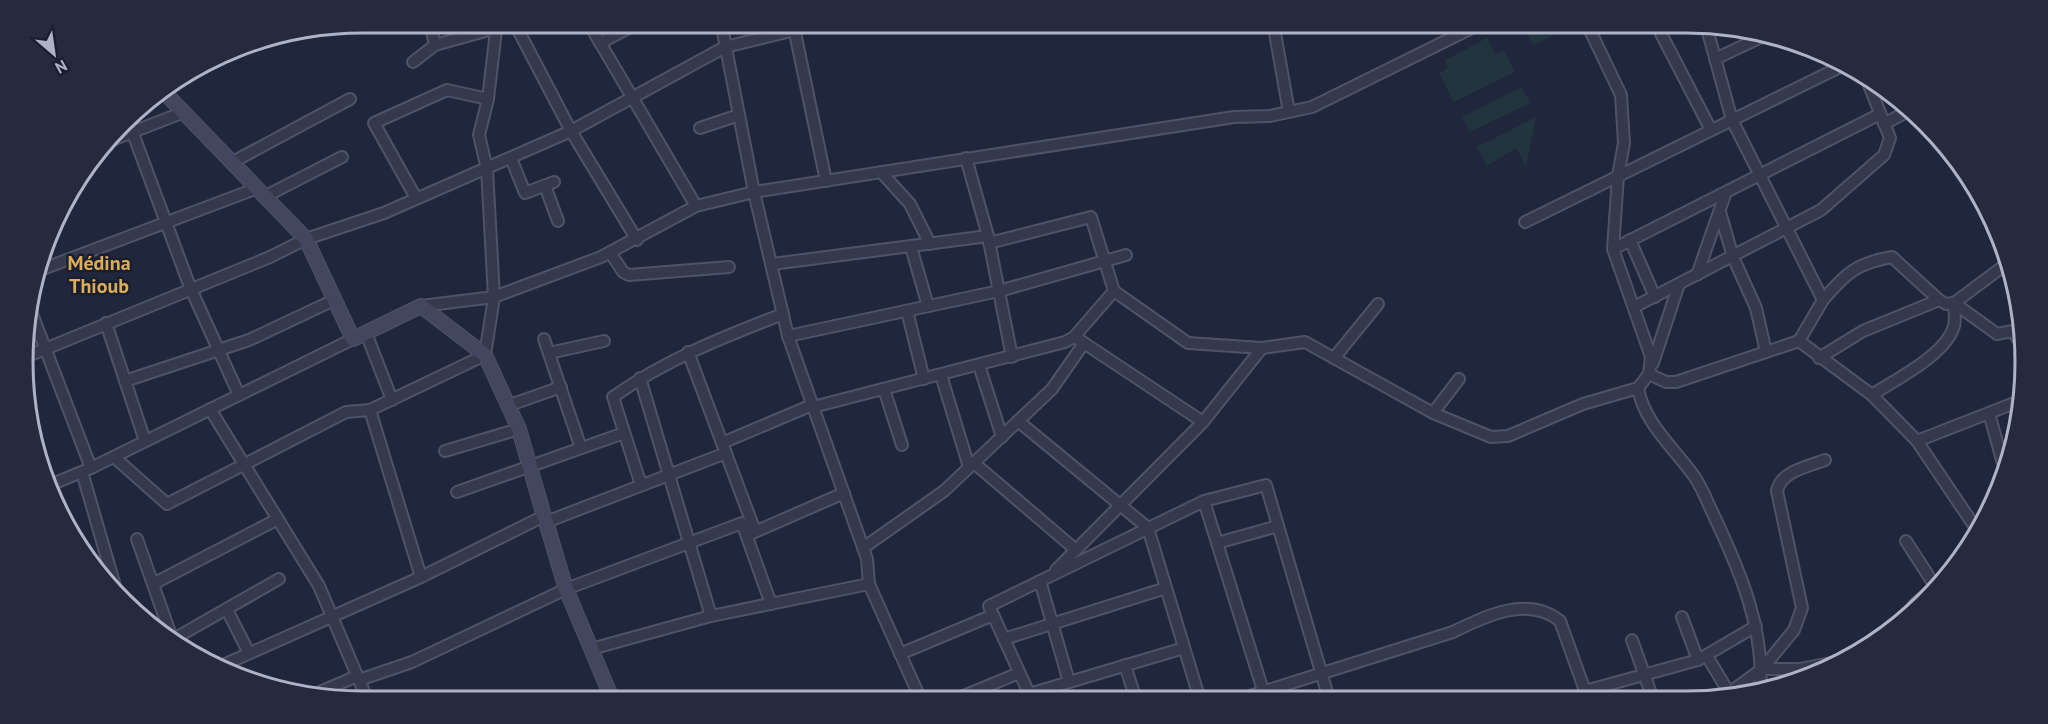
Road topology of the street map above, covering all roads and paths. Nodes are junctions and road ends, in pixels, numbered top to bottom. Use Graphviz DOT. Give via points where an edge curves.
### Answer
graph roads {
  1 [pos="432,33"];
  2 [pos="472,33"];
  3 [pos="495,33"];
  4 [pos="520,33"];
  5 [pos="594,33"];
  6 [pos="619,33"];
  7 [pos="723,33"];
  8 [pos="770,33"];
  9 [pos="795,33"];
  10 [pos="1275,33"];
  11 [pos="1462,33"];
  12 [pos="1591,33"];
  13 [pos="1661,33"];
  14 [pos="1708,34"];
  15 [pos="1755,40"];
  16 [pos="600,43"];
  17 [pos="435,45"];
  18 [pos="725,46"];
  19 [pos="1715,59"];
  20 [pos="413,62"];
  21 [pos="1836,69"];
  22 [pos="1872,90"];
  23 [pos="168,97"];
  24 [pos="632,97"];
  25 [pos="350,99"];
  26 [pos="488,99"];
  27 [pos="184,112"];
  28 [pos="1289,112"];
  29 [pos="1901,113"];
  30 [pos="739,115"];
  31 [pos="1882,119"];
  32 [pos="1732,120"];
  33 [pos="131,127"];
  34 [pos="699,128"];
  35 [pos="1711,130"];
  36 [pos="571,131"];
  37 [pos="133,132"];
  38 [pos="123,136"];
  39 [pos="342,157"];
  40 [pos="511,158"];
  41 [pos="966,158"];
  42 [pos="231,163"];
  43 [pos="486,169"];
  44 [pos="881,172"];
  45 [pos="1758,175"];
  46 [pos="1618,176"];
  47 [pos="826,181"];
  48 [pos="754,192"];
  49 [pos="1726,192"];
  50 [pos="259,193"];
  51 [pos="416,198"];
  52 [pos="696,206"];
  53 [pos="1720,212"];
  54 [pos="166,222"];
  55 [pos="558,222"];
  56 [pos="1525,222"];
  57 [pos="1786,230"];
  58 [pos="306,239"];
  59 [pos="988,239"];
  60 [pos="636,240"];
  61 [pos="1630,240"];
  62 [pos="930,244"];
  63 [pos="911,247"];
  64 [pos="1613,249"];
  65 [pos="610,252"];
  66 [pos="1126,255"];
  67 [pos="1733,257"];
  68 [pos="1105,261"];
  69 [pos="772,264"];
  70 [pos="47,267"];
  71 [pos="729,267"];
  72 [pos="2001,268"];
  73 [pos="1697,275"];
  74 [pos="1679,284"];
  75 [pos="190,287"];
  76 [pos="999,291"];
  77 [pos="1114,291"];
  78 [pos="494,297"];
  79 [pos="1655,297"];
  80 [pos="334,300"];
  81 [pos="1823,300"];
  82 [pos="1939,300"];
  83 [pos="1954,303"];
  84 [pos="1378,304"];
  85 [pos="421,306"];
  86 [pos="928,306"];
  87 [pos="1634,307"];
  88 [pos="907,311"];
  89 [pos="783,315"];
  90 [pos="106,323"];
  91 [pos="36,324"];
  92 [pos="2013,329"];
  93 [pos="366,333"];
  94 [pos="788,336"];
  95 [pos="353,339"];
  96 [pos="544,339"];
  97 [pos="604,340"];
  98 [pos="1079,340"];
  99 [pos="1799,341"];
  100 [pos="1262,348"];
  101 [pos="45,349"];
  102 [pos="219,351"];
  103 [pos="688,352"];
  104 [pos="1766,352"];
  105 [pos="549,353"];
  106 [pos="33,354"];
  107 [pos="485,355"];
  108 [pos="1011,357"];
  109 [pos="1334,358"];
  110 [pos="1820,358"];
  111 [pos="979,365"];
  112 [pos="1651,370"];
  113 [pos="941,375"];
  114 [pos="640,378"];
  115 [pos="924,379"];
  116 [pos="1459,379"];
  117 [pos="125,381"];
  118 [pos="561,387"];
  119 [pos="1638,388"];
  120 [pos="884,389"];
  121 [pos="239,395"];
  122 [pos="1872,395"];
  123 [pos="392,400"];
  124 [pos="2012,404"];
  125 [pos="510,405"];
  126 [pos="813,406"];
  127 [pos="210,409"];
  128 [pos="370,410"];
  129 [pos="1433,412"];
  130 [pos="1989,413"];
  131 [pos="1018,421"];
  132 [pos="1203,422"];
  133 [pos="519,429"];
  134 [pos="624,433"];
  135 [pos="1002,437"];
  136 [pos="145,441"];
  137 [pos="1917,441"];
  138 [pos="902,445"];
  139 [pos="581,448"];
  140 [pos="724,448"];
  141 [pos="444,451"];
  142 [pos="114,456"];
  143 [pos="2001,457"];
  144 [pos="1825,460"];
  145 [pos="971,465"];
  146 [pos="246,466"];
  147 [pos="529,466"];
  148 [pos="86,470"];
  149 [pos="669,475"];
  150 [pos="56,483"];
  151 [pos="641,486"];
  152 [pos="457,492"];
  153 [pos="844,493"];
  154 [pos="1204,501"];
  155 [pos="1120,505"];
  156 [pos="278,519"];
  157 [pos="545,519"];
  158 [pos="1972,523"];
  159 [pos="1278,526"];
  160 [pos="1148,528"];
  161 [pos="751,533"];
  162 [pos="137,539"];
  163 [pos="689,541"];
  164 [pos="1906,541"];
  165 [pos="1217,543"];
  166 [pos="863,548"];
  167 [pos="1076,550"];
  168 [pos="112,576"];
  169 [pos="421,577"];
  170 [pos="279,579"];
  171 [pos="1044,579"];
  172 [pos="1930,582"];
  173 [pos="153,584"];
  174 [pos="869,584"];
  175 [pos="566,588"];
  176 [pos="1166,588"];
  177 [pos="771,604"];
  178 [pos="227,610"];
  179 [pos="993,615"];
  180 [pos="333,616"];
  181 [pos="711,616"];
  182 [pos="1682,617"];
  183 [pos="1052,624"];
  184 [pos="1756,626"];
  185 [pos="168,628"];
  186 [pos="181,637"];
  187 [pos="1004,639"];
  188 [pos="1632,640"];
  189 [pos="1184,648"];
  190 [pos="591,649"];
  191 [pos="249,653"];
  192 [pos="900,654"];
  193 [pos="1702,658"];
  194 [pos="228,662"];
  195 [pos="1125,665"];
  196 [pos="1806,668"];
  197 [pos="1762,669"];
  198 [pos="1019,673"];
  199 [pos="1322,674"];
  200 [pos="1645,675"];
  201 [pos="358,678"];
  202 [pos="1069,682"];
  203 [pos="1761,682"];
  204 [pos="1741,686"];
  205 [pos="329,689"];
  206 [pos="1722,689"];
  207 [pos="363,691"];
  208 [pos="609,691"];
  209 [pos="917,691"];
  210 [pos="976,691"];
  211 [pos="1027,691"];
  212 [pos="1046,691"];
  213 [pos="1133,691"];
  214 [pos="1197,691"];
  215 [pos="1263,691"];
  216 [pos="1278,691"];
  217 [pos="1327,691"];
  218 [pos="1585,691"];
  219 [pos="1598,691"];
  220 [pos="1650,691"];
  1 -- 17 [label="street"];
  2 -- 17 [label="street"];
  3 -- 26 [label="street"];
  4 -- 36 [label="street"];
  5 -- 16 [label="street"];
  6 -- 16 [label="street"];
  7 -- 18 [label="street"];
  8 -- 18 [label="street"];
  9 -- 47 [label="street"];
  10 -- 28 [label="street"];
  11 -- 28 [label="street" via="1348,90"];
  12 -- 46 [label="street" via="1621,94 1624,143"];
  13 -- 35 [label="street"];
  14 -- 19 [label="street"];
  15 -- 19 [label="street"];
  16 -- 24 [label="street"];
  17 -- 20 [label="street"];
  18 -- 24 [label="street"];
  18 -- 30 [label="street"];
  19 -- 32 [label="street"];
  21 -- 32 [label="street"];
  22 -- 31 [label="street"];
  23 -- 27 [label="street"];
  24 -- 36 [label="street"];
  24 -- 52 [label="street"];
  25 -- 42 [label="street"];
  26 -- 43 [label="street" via="479,135"];
  26 -- 51 [label="street" via="447,90 374,123"];
  27 -- 37 [label="street"];
  27 -- 42 [label="street"];
  28 -- 41 [label="street"];
  29 -- 31 [label="street"];
  30 -- 34 [label="street"];
  30 -- 48 [label="street"];
  31 -- 45 [label="street"];
  31 -- 57 [label="street" via="1890,138 1884,155 1821,210"];
  32 -- 35 [label="street"];
  32 -- 45 [label="street"];
  33 -- 37 [label="street"];
  35 -- 46 [label="street"];
  36 -- 40 [label="street"];
  36 -- 60 [label="street"];
  37 -- 38 [label="street"];
  37 -- 54 [label="street"];
  39 -- 50 [label="street"];
  40 -- 43 [label="street"];
  40 -- 55 [label="street" via="525,193 550,184"];
  41 -- 44 [label="street"];
  41 -- 59 [label="street"];
  42 -- 50 [label="street"];
  43 -- 51 [label="street"];
  43 -- 78 [label="street"];
  44 -- 47 [label="street"];
  44 -- 62 [label="street" via="910,204"];
  45 -- 49 [label="street"];
  45 -- 57 [label="street"];
  46 -- 56 [label="street"];
  46 -- 64 [label="street"];
  47 -- 48 [label="street"];
  48 -- 52 [label="street"];
  48 -- 69 [label="street"];
  49 -- 53 [label="street"];
  49 -- 61 [label="street"];
  50 -- 54 [label="street"];
  50 -- 58 [label="street"];
  51 -- 58 [label="street"];
  52 -- 60 [label="street"];
  53 -- 67 [label="street"];
  53 -- 73 [label="street"];
  54 -- 70 [label="street"];
  54 -- 75 [label="street"];
  57 -- 67 [label="street"];
  57 -- 81 [label="street"];
  58 -- 75 [label="street"];
  58 -- 80 [label="street"];
  59 -- 62 [label="street"];
  59 -- 68 [label="street" via="1091,217"];
  59 -- 76 [label="street"];
  60 -- 65 [label="street"];
  61 -- 64 [label="street"];
  61 -- 79 [label="street"];
  62 -- 63 [label="street"];
  63 -- 69 [label="street"];
  63 -- 86 [label="street"];
  64 -- 87 [label="street"];
  65 -- 71 [label="street" via="629,275"];
  65 -- 78 [label="street"];
  66 -- 68 [label="street"];
  67 -- 73 [label="street"];
  67 -- 104 [label="street" via="1756,308"];
  68 -- 76 [label="street"];
  68 -- 77 [label="street"];
  69 -- 89 [label="street"];
  72 -- 83 [label="street"];
  73 -- 74 [label="street"];
  74 -- 79 [label="street"];
  74 -- 112 [label="street"];
  75 -- 90 [label="street"];
  75 -- 102 [label="street"];
  76 -- 86 [label="street"];
  76 -- 108 [label="street"];
  77 -- 98 [label="street"];
  77 -- 100 [label="street" via="1188,343"];
  78 -- 85 [label="street"];
  78 -- 107 [label="street"];
  79 -- 87 [label="street"];
  80 -- 95 [label="street"];
  80 -- 102 [label="street"];
  81 -- 82 [label="street" via="1857,266 1892,257"];
  81 -- 99 [label="street"];
  82 -- 83 [label="street"];
  82 -- 110 [label="street" via="1863,331"];
  83 -- 92 [label="street" via="1997,334"];
  83 -- 122 [label="street" via="1955,326 1933,356"];
  84 -- 109 [label="street"];
  85 -- 93 [label="street"];
  85 -- 107 [label="street"];
  86 -- 88 [label="street"];
  87 -- 112 [label="street"];
  88 -- 94 [label="street"];
  88 -- 115 [label="street"];
  89 -- 94 [label="street"];
  89 -- 103 [label="street"];
  90 -- 101 [label="street"];
  90 -- 117 [label="street"];
  91 -- 101 [label="street"];
  93 -- 95 [label="street"];
  93 -- 123 [label="street"];
  94 -- 126 [label="street"];
  95 -- 121 [label="street"];
  96 -- 105 [label="street"];
  97 -- 105 [label="street"];
  98 -- 108 [label="street"];
  98 -- 131 [label="street" via="1052,389"];
  98 -- 132 [label="street"];
  99 -- 104 [label="street"];
  99 -- 110 [label="street"];
  100 -- 109 [label="street" via="1305,342"];
  100 -- 132 [label="street"];
  101 -- 106 [label="street"];
  101 -- 148 [label="street"];
  102 -- 117 [label="street"];
  102 -- 121 [label="street"];
  103 -- 114 [label="street"];
  103 -- 140 [label="street"];
  104 -- 112 [label="street" via="1676,382 1666,382"];
  105 -- 118 [label="street"];
  107 -- 123 [label="street"];
  107 -- 125 [label="street"];
  108 -- 111 [label="street"];
  109 -- 129 [label="street"];
  110 -- 122 [label="street"];
  111 -- 113 [label="street"];
  111 -- 135 [label="street"];
  112 -- 119 [label="street"];
  113 -- 115 [label="street"];
  113 -- 145 [label="street"];
  114 -- 134 [label="street" via="613,397"];
  114 -- 149 [label="street"];
  115 -- 120 [label="street"];
  116 -- 129 [label="street"];
  117 -- 136 [label="street"];
  118 -- 125 [label="street"];
  118 -- 139 [label="street"];
  119 -- 129 [label="street" via="1583,404 1508,436 1491,437"];
  119 -- 184 [label="street" via="1644,411 1696,479 1734,558"];
  120 -- 126 [label="street"];
  120 -- 138 [label="street"];
  121 -- 127 [label="street"];
  122 -- 137 [label="street"];
  123 -- 128 [label="street"];
  124 -- 130 [label="street"];
  125 -- 133 [label="street"];
  126 -- 140 [label="street"];
  126 -- 153 [label="street"];
  127 -- 136 [label="street"];
  127 -- 146 [label="street"];
  128 -- 146 [label="street" via="346,412"];
  128 -- 169 [label="street"];
  130 -- 137 [label="street"];
  130 -- 143 [label="street"];
  131 -- 135 [label="street"];
  131 -- 155 [label="street"];
  132 -- 155 [label="street"];
  133 -- 141 [label="street"];
  133 -- 147 [label="street"];
  134 -- 139 [label="street"];
  134 -- 151 [label="street"];
  135 -- 145 [label="street"];
  136 -- 142 [label="street"];
  137 -- 158 [label="street"];
  139 -- 147 [label="street"];
  140 -- 149 [label="street"];
  140 -- 161 [label="street"];
  142 -- 146 [label="street" via="167,504"];
  142 -- 148 [label="street"];
  144 -- 197 [label="street" via="1779,482 1777,491 1802,608 1794,630"];
  145 -- 166 [label="street" via="944,491"];
  145 -- 167 [label="street"];
  146 -- 156 [label="street"];
  147 -- 152 [label="street"];
  147 -- 157 [label="street"];
  148 -- 150 [label="street"];
  148 -- 168 [label="street"];
  149 -- 151 [label="street"];
  149 -- 163 [label="street"];
  151 -- 157 [label="street"];
  153 -- 161 [label="street"];
  153 -- 166 [label="street"];
  154 -- 159 [label="street" via="1266,485"];
  154 -- 160 [label="street"];
  154 -- 165 [label="street"];
  155 -- 160 [label="street"];
  155 -- 167 [label="street"];
  156 -- 173 [label="street"];
  156 -- 180 [label="street"];
  157 -- 169 [label="street"];
  157 -- 175 [label="street"];
  159 -- 165 [label="street"];
  159 -- 199 [label="street"];
  160 -- 171 [label="street"];
  160 -- 176 [label="street"];
  161 -- 163 [label="street" via="742,523"];
  161 -- 177 [label="street"];
  162 -- 173 [label="street"];
  163 -- 175 [label="street"];
  163 -- 181 [label="street"];
  164 -- 172 [label="street"];
  165 -- 215 [label="street"];
  166 -- 174 [label="street"];
  167 -- 171 [label="street"];
  169 -- 180 [label="street"];
  170 -- 178 [label="street"];
  171 -- 179 [label="street" via="989,606"];
  171 -- 183 [label="street"];
  173 -- 185 [label="street"];
  174 -- 177 [label="street"];
  174 -- 192 [label="street"];
  175 -- 190 [label="street"];
  175 -- 201 [label="street" via="412,662"];
  176 -- 183 [label="street"];
  176 -- 189 [label="street"];
  177 -- 181 [label="street"];
  178 -- 186 [label="street"];
  178 -- 191 [label="street"];
  179 -- 187 [label="street"];
  179 -- 192 [label="street"];
  180 -- 191 [label="street"];
  180 -- 201 [label="street"];
  181 -- 190 [label="street"];
  182 -- 193 [label="street"];
  183 -- 187 [label="street"];
  183 -- 202 [label="street"];
  184 -- 193 [label="street"];
  184 -- 197 [label="street"];
  187 -- 198 [label="street"];
  188 -- 200 [label="street"];
  189 -- 195 [label="street"];
  189 -- 214 [label="street"];
  190 -- 208 [label="street"];
  191 -- 194 [label="street"];
  192 -- 209 [label="street"];
  193 -- 200 [label="street"];
  193 -- 206 [label="street"];
  195 -- 202 [label="street"];
  195 -- 213 [label="street"];
  196 -- 197 [label="street"];
  197 -- 203 [label="street"];
  197 -- 204 [label="street"];
  198 -- 210 [label="street"];
  198 -- 211 [label="street"];
  199 -- 216 [label="street"];
  199 -- 217 [label="street"];
  199 -- 218 [label="street" via="1453,632 1497,613 1532,609 1550,613 1560,621"];
  200 -- 219 [label="street"];
  200 -- 220 [label="street"];
  201 -- 205 [label="street"];
  201 -- 207 [label="street"];
  202 -- 212 [label="street"];
}
